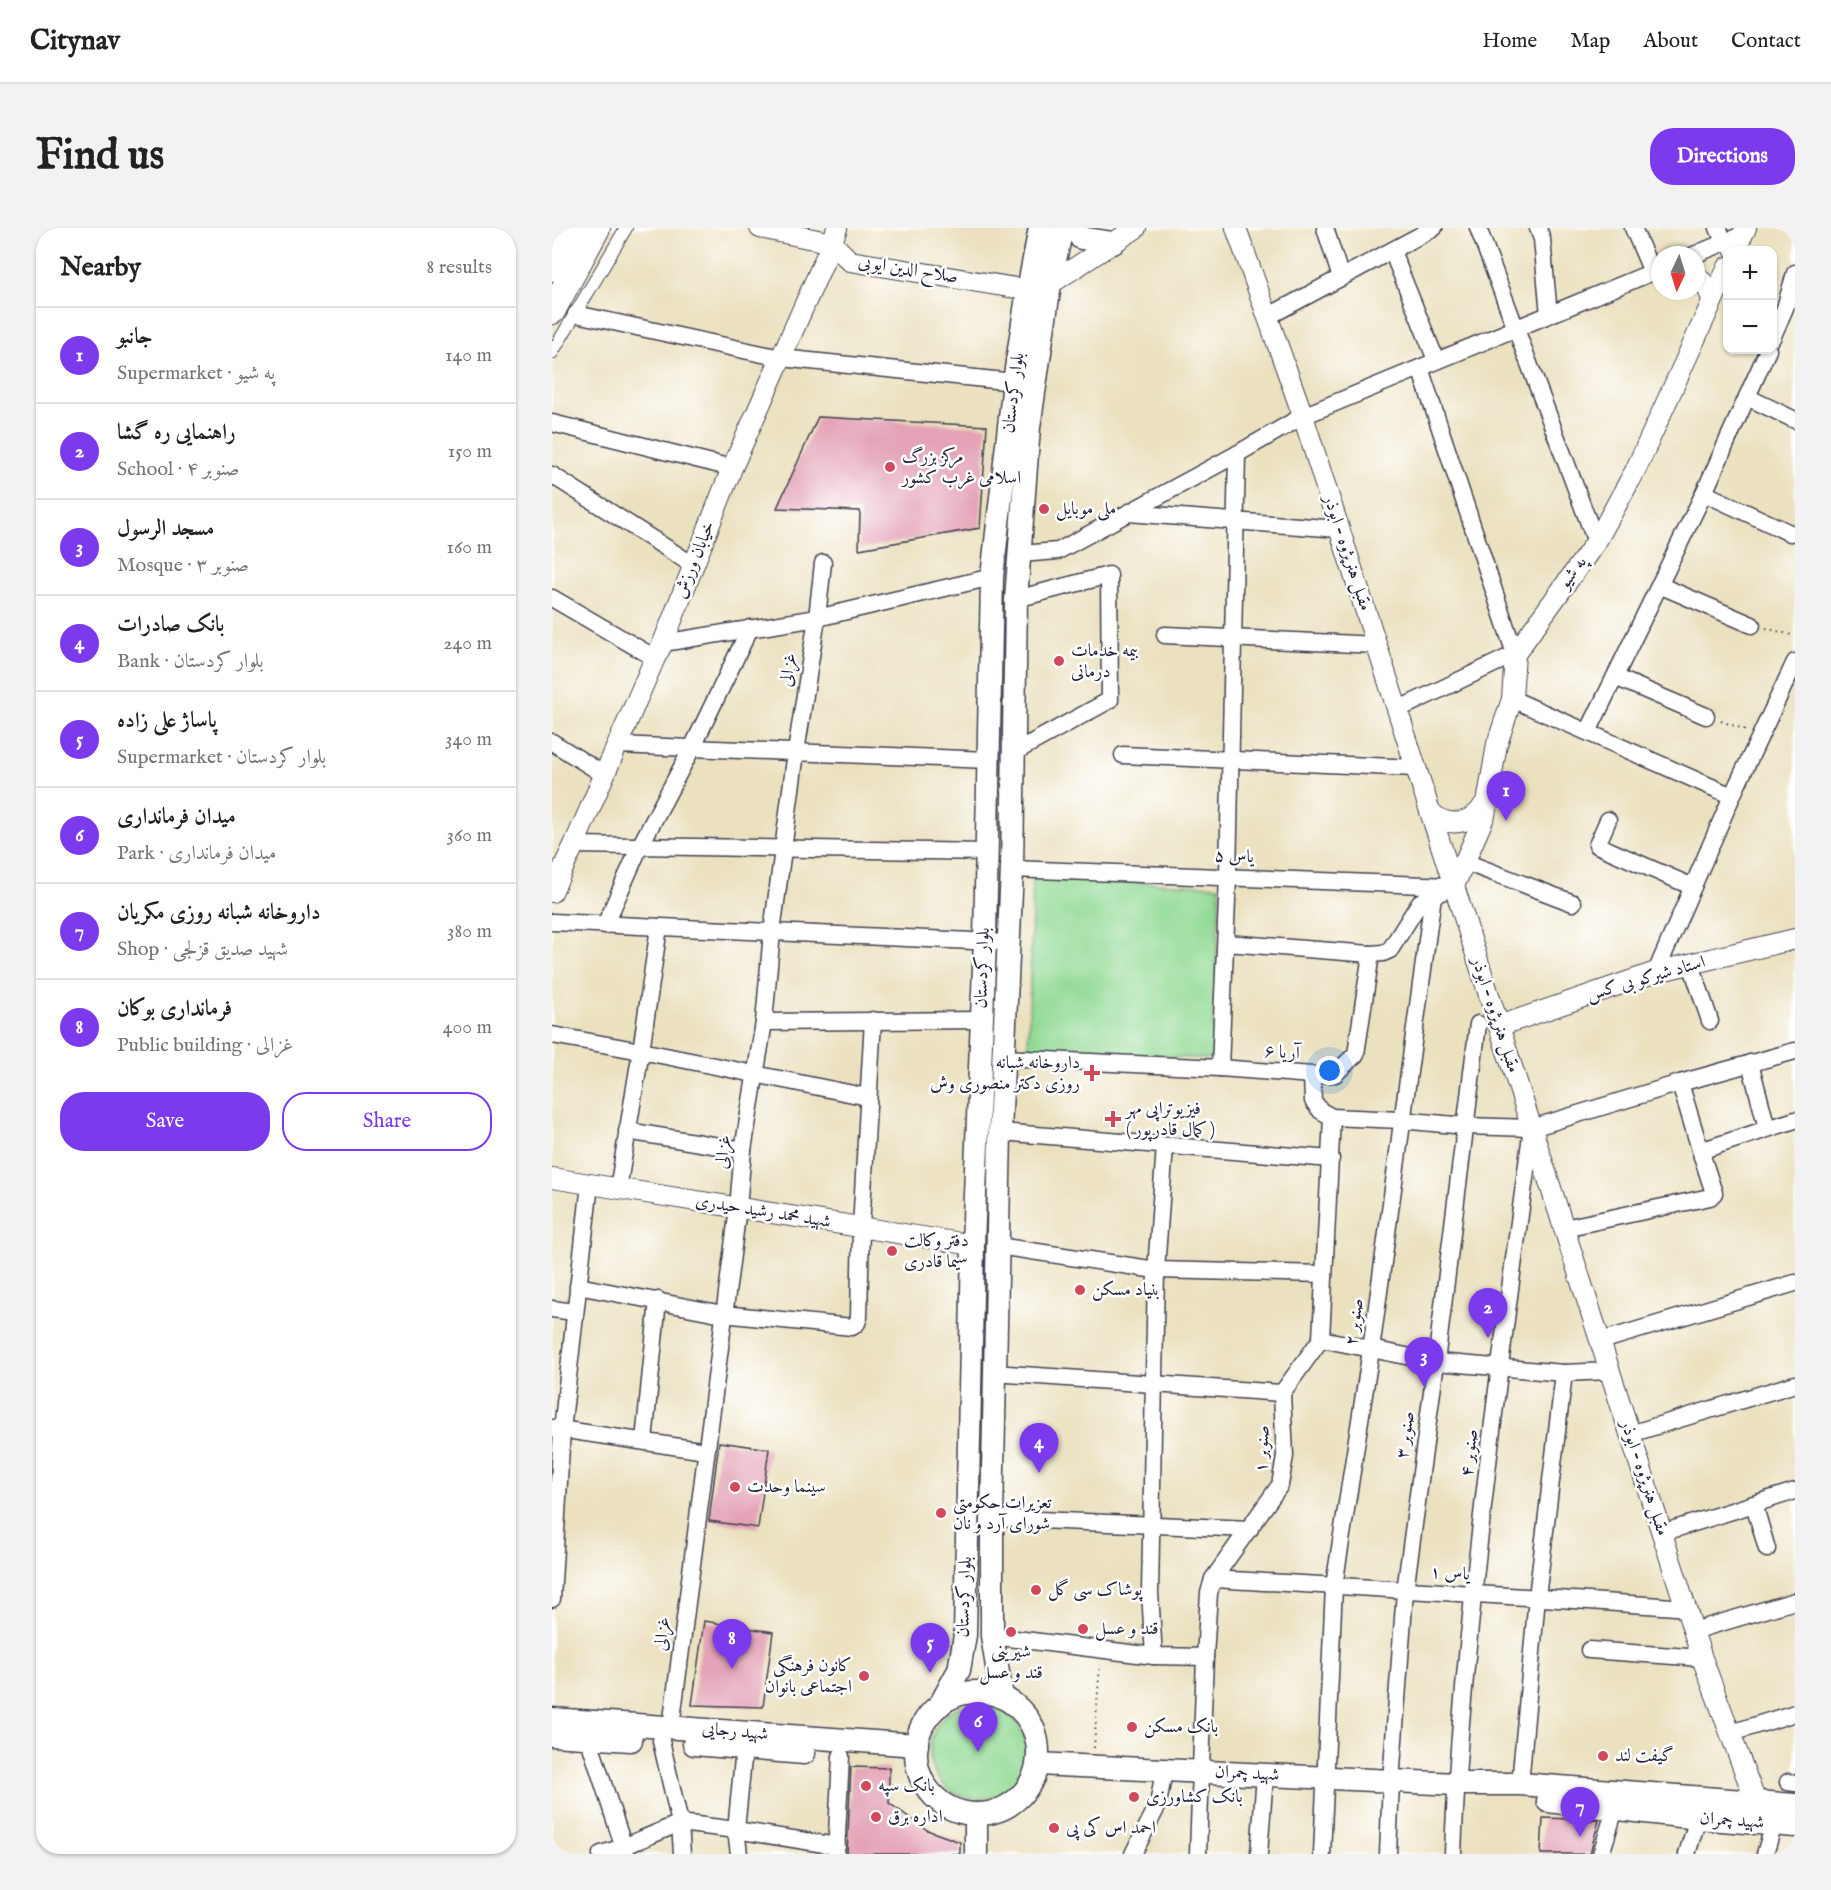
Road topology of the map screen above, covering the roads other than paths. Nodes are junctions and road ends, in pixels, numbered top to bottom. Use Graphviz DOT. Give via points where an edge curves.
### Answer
graph roads {
  1 [pos="562,228"];
  2 [pos="576,228"];
  3 [pos="597,228"];
  4 [pos="626,228"];
  5 [pos="760,228"];
  6 [pos="1040,228"];
  7 [pos="1062,228"];
  8 [pos="1075,228"];
  9 [pos="1136,228"];
  10 [pos="1236,228"];
  11 [pos="1325,228"];
  12 [pos="1478,228"];
  13 [pos="1538,228"];
  14 [pos="1633,228"];
  15 [pos="1424,230"];
  16 [pos="834,235"];
  17 [pos="1733,237"];
  18 [pos="1113,243"];
  19 [pos="552,245"];
  20 [pos="1705,250"];
  21 [pos="1392,251"];
  22 [pos="1651,262"];
  23 [pos="552,268"];
  24 [pos="1651,273"];
  25 [pos="1795,273"];
  26 [pos="1723,277"];
  27 [pos="1341,278"];
  28 [pos="1050,284"];
  29 [pos="1705,285"];
  30 [pos="1028,290"];
  31 [pos="1712,300"];
  32 [pos="1790,311"];
  33 [pos="564,312"];
  34 [pos="1549,315"];
  35 [pos="1269,316"];
  36 [pos="1517,328"];
  37 [pos="1777,332"];
  38 [pos="552,353"];
  39 [pos="1766,354"];
  40 [pos="781,358"];
  41 [pos="1436,360"];
  42 [pos="1420,368"];
  43 [pos="1014,382"];
  44 [pos="1747,397"];
  45 [pos="1303,416"];
  46 [pos="1795,420"];
  47 [pos="552,423"];
  48 [pos="1237,454"];
  49 [pos="732,468"];
  50 [pos="552,475"];
  51 [pos="1704,493"];
  52 [pos="1127,513"];
  53 [pos="1234,520"];
  54 [pos="1339,529"];
  55 [pos="1791,533"];
  56 [pos="1596,542"];
  57 [pos="1020,554"];
  58 [pos="823,563"];
  59 [pos="693,565"];
  60 [pos="993,577"];
  61 [pos="1659,585"];
  62 [pos="552,598"];
  63 [pos="1016,599"];
  64 [pos="817,618"];
  65 [pos="1752,625"];
  66 [pos="750,628"];
  67 [pos="1165,635"];
  68 [pos="1234,638"];
  69 [pos="1377,645"];
  70 [pos="659,650"];
  71 [pos="1515,654"];
  72 [pos="1795,662"];
  73 [pos="1615,676"];
  74 [pos="1512,699"];
  75 [pos="1397,710"];
  76 [pos="1706,716"];
  77 [pos="1588,732"];
  78 [pos="552,742"];
  79 [pos="617,745"];
  80 [pos="692,748"];
  81 [pos="796,752"];
  82 [pos="1013,753"];
  83 [pos="1123,755"];
  84 [pos="1231,759"];
  85 [pos="988,760"];
  86 [pos="1416,768"];
  87 [pos="603,774"];
  88 [pos="1490,792"];
  89 [pos="1732,796"];
  90 [pos="1430,811"];
  91 [pos="1608,820"];
  92 [pos="574,845"];
  93 [pos="640,846"];
  94 [pos="784,848"];
  95 [pos="986,852"];
  96 [pos="1465,862"];
  97 [pos="1012,869"];
  98 [pos="1228,876"];
  99 [pos="1454,886"];
  100 [pos="553,887"];
  101 [pos="1693,887"];
  102 [pos="1433,896"];
  103 [pos="1573,903"];
  104 [pos="552,922"];
  105 [pos="605,925"];
  106 [pos="659,927"];
  107 [pos="772,932"];
  108 [pos="1795,939"];
  109 [pos="985,941"];
  110 [pos="1009,943"];
  111 [pos="1226,943"];
  112 [pos="1371,954"];
  113 [pos="1691,964"];
  114 [pos="1656,972"];
  115 [pos="873,1020"];
  116 [pos="981,1020"];
  117 [pos="1710,1021"];
  118 [pos="764,1022"];
  119 [pos="1478,1024"];
  120 [pos="1499,1026"];
  121 [pos="552,1035"];
  122 [pos="641,1051"];
  123 [pos="1795,1051"];
  124 [pos="1004,1058"];
  125 [pos="1750,1064"];
  126 [pos="1220,1068"];
  127 [pos="756,1074"];
  128 [pos="1312,1075"];
  129 [pos="1680,1083"];
  130 [pos="868,1097"];
  131 [pos="1332,1117"];
  132 [pos="1401,1120"];
  133 [pos="1795,1120"];
  134 [pos="1465,1126"];
  135 [pos="1532,1128"];
  136 [pos="1767,1128"];
  137 [pos="627,1131"];
  138 [pos="1000,1131"];
  139 [pos="1165,1146"];
  140 [pos="743,1150"];
  141 [pos="1702,1156"];
  142 [pos="1331,1159"];
  143 [pos="552,1178"];
  144 [pos="590,1184"];
  145 [pos="618,1189"];
  146 [pos="738,1208"];
  147 [pos="861,1227"];
  148 [pos="1564,1228"];
  149 [pos="973,1245"];
  150 [pos="998,1246"];
  151 [pos="1156,1270"];
  152 [pos="1323,1274"];
  153 [pos="1795,1283"];
  154 [pos="578,1286"];
  155 [pos="658,1300"];
  156 [pos="552,1309"];
  157 [pos="574,1312"];
  158 [pos="723,1314"];
  159 [pos="1321,1339"];
  160 [pos="1601,1341"];
  161 [pos="1371,1350"];
  162 [pos="1436,1362"];
  163 [pos="1499,1367"];
  164 [pos="1610,1371"];
  165 [pos="994,1373"];
  166 [pos="1564,1373"];
  167 [pos="1795,1384"];
  168 [pos="1155,1385"];
  169 [pos="1282,1393"];
  170 [pos="557,1429"];
  171 [pos="1630,1434"];
  172 [pos="644,1441"];
  173 [pos="706,1451"];
  174 [pos="1795,1491"];
  175 [pos="1754,1504"];
  176 [pos="993,1518"];
  177 [pos="1153,1525"];
  178 [pos="1250,1529"];
  179 [pos="1662,1533"];
  180 [pos="1767,1549"];
  181 [pos="1213,1579"];
  182 [pos="1334,1586"];
  183 [pos="1405,1591"];
  184 [pos="1473,1595"];
  185 [pos="1538,1597"];
  186 [pos="552,1599"];
  187 [pos="1795,1601"];
  188 [pos="1686,1608"];
  189 [pos="1693,1631"];
  190 [pos="965,1635"];
  191 [pos="992,1636"];
  192 [pos="1589,1650"];
  193 [pos="1154,1656"];
  194 [pos="1205,1657"];
  195 [pos="1702,1658"];
  196 [pos="1002,1697"];
  197 [pos="940,1705"];
  198 [pos="1795,1713"];
  199 [pos="552,1719"];
  200 [pos="1731,1733"];
  201 [pos="666,1734"];
  202 [pos="552,1735"];
  203 [pos="588,1737"];
  204 [pos="744,1749"];
  205 [pos="917,1752"];
  206 [pos="841,1756"];
  207 [pos="1038,1764"];
  208 [pos="1164,1770"];
  209 [pos="1200,1772"];
  210 [pos="1265,1775"];
  211 [pos="1324,1778"];
  212 [pos="1391,1781"];
  213 [pos="1455,1784"];
  214 [pos="1520,1784"];
  215 [pos="1756,1802"];
  216 [pos="1795,1805"];
  217 [pos="1615,1809"];
  218 [pos="976,1814"];
  219 [pos="1698,1818"];
  220 [pos="680,1823"];
  221 [pos="1784,1825"];
  222 [pos="736,1830"];
  223 [pos="837,1850"];
  224 [pos="624,1851"];
  225 [pos="601,1854"];
  226 [pos="682,1854"];
  227 [pos="738,1854"];
  228 [pos="976,1854"];
  229 [pos="1132,1854"];
  230 [pos="1198,1854"];
  231 [pos="1259,1854"];
  232 [pos="1322,1854"];
  233 [pos="1388,1854"];
  234 [pos="1453,1854"];
  235 [pos="1600,1854"];
  236 [pos="1687,1854"];
  237 [pos="1765,1854"];
  1 -- 19 [label="street"];
  2 -- 23 [label="main road"];
  3 -- 33 [label="main road"];
  4 -- 33 [label="street"];
  5 -- 16 [label="street, صلاح الدین ایوبی"];
  6 -- 30 [label="main road, بلوار کردستان"];
  7 -- 28 [label="main road, بلوار کردستان"];
  8 -- 18 [label="main road" via="1081,238"];
  9 -- 18 [label="street"];
  10 -- 35 [label="street, مقبل هنرپژوه - ابوذر"];
  11 -- 27 [label="street"];
  12 -- 36 [label="street"];
  13 -- 34 [label="street"];
  14 -- 22 [label="street"];
  15 -- 21 [label="street"];
  16 -- 30 [label="street, صلاح الدین ایوبی" via="850,261"];
  16 -- 40 [label="street, خیابان ورزش"];
  17 -- 20 [label="street"];
  18 -- 28 [label="street"];
  21 -- 27 [label="street"];
  21 -- 41 [label="street"];
  24 -- 34 [label="street"];
  25 -- 32 [label="street"];
  26 -- 31 [label="street, په شیو"];
  27 -- 35 [label="street"];
  28 -- 30 [label="street"];
  28 -- 57 [label="main road, بلوار کردستان" via="1029,427"];
  29 -- 31 [label="street"];
  30 -- 43 [label="main road, بلوار کردستان"];
  31 -- 56 [label="street, په شیو" via="1635,471"];
  32 -- 37 [label="street"];
  33 -- 38 [label="street"];
  33 -- 40 [label="street"];
  34 -- 36 [label="street"];
  35 -- 45 [label="street, مقبل هنرپژوه - ابوذر"];
  36 -- 41 [label="street"];
  36 -- 56 [label="street"];
  39 -- 44 [label="street"];
  40 -- 43 [label="street"];
  40 -- 49 [label="street, خیابان ورزش"];
  41 -- 42 [label="street"];
  42 -- 45 [label="street"];
  42 -- 71 [label="street"];
  43 -- 60 [label="main road, بلوار کردستان"];
  44 -- 46 [label="street"];
  44 -- 51 [label="street"];
  45 -- 48 [label="street"];
  45 -- 54 [label="street, مقبل هنرپژوه - ابوذر"];
  47 -- 49 [label="street"];
  48 -- 52 [label="street"];
  48 -- 53 [label="street"];
  49 -- 59 [label="street, خیابان ورزش"];
  50 -- 59 [label="street"];
  51 -- 55 [label="street"];
  51 -- 61 [label="street"];
  52 -- 53 [label="street"];
  52 -- 57 [label="street" via="1058,551"];
  53 -- 54 [label="street"];
  53 -- 68 [label="street"];
  54 -- 69 [label="street, مقبل هنرپژوه - ابوذر"];
  56 -- 71 [label="street, په شیو"];
  57 -- 63 [label="main road, بلوار کردستان"];
  58 -- 64 [label="street, غزالی"];
  59 -- 70 [label="street, خیابان ورزش"];
  60 -- 64 [label="street"];
  60 -- 85 [label="main road, بلوار کردستان"];
  61 -- 65 [label="street"];
  61 -- 73 [label="street"];
  62 -- 70 [label="street"];
  63 -- 82 [label="main road, بلوار کردستان"];
  63 -- 82 [label="street" via="1109,575 1110,700"];
  64 -- 66 [label="street"];
  64 -- 81 [label="street, غزالی"];
  66 -- 70 [label="street"];
  66 -- 80 [label="street"];
  67 -- 68 [label="street"];
  68 -- 69 [label="street"];
  68 -- 84 [label="street"];
  69 -- 75 [label="street, مقبل هنرپژوه - ابوذر"];
  70 -- 79 [label="street, خیابان ورزش"];
  71 -- 74 [label="street"];
  71 -- 75 [label="street"];
  72 -- 89 [label="street"];
  73 -- 76 [label="street"];
  73 -- 77 [label="street"];
  74 -- 77 [label="street"];
  74 -- 88 [label="street" via="1497,744"];
  75 -- 86 [label="street, مقبل هنرپژوه - ابوذر"];
  77 -- 89 [label="street"];
  78 -- 87 [label="street"];
  79 -- 80 [label="street"];
  79 -- 87 [label="street, خیابان ورزش"];
  80 -- 81 [label="street"];
  80 -- 93 [label="street"];
  81 -- 85 [label="street"];
  81 -- 94 [label="street, غزالی"];
  82 -- 97 [label="main road, بلوار کردستان"];
  83 -- 84 [label="street"];
  84 -- 86 [label="street"];
  84 -- 98 [label="street"];
  85 -- 95 [label="main road, بلوار کردستان"];
  86 -- 90 [label="street, مقبل هنرپژوه - ابوذر"];
  87 -- 92 [label="street, خیابان ورزش"];
  88 -- 90 [label="street" via="1482,808 1461,822 1444,821"];
  88 -- 96 [label="street" via="1485,815"];
  89 -- 101 [label="street"];
  90 -- 99 [label="street, مقبل هنرپژوه - ابوذر"];
  91 -- 101 [label="street" via="1597,845"];
  92 -- 93 [label="street"];
  92 -- 100 [label="street, خیابان ورزش"];
  93 -- 94 [label="street"];
  93 -- 105 [label="street"];
  94 -- 95 [label="street"];
  94 -- 107 [label="street, غزالی"];
  95 -- 109 [label="main road, بلوار کردستان"];
  96 -- 99 [label="street"];
  96 -- 103 [label="street"];
  97 -- 98 [label="street, یاس ۵"];
  97 -- 110 [label="main road, بلوار کردستان"];
  98 -- 99 [label="street, یاس ۵"];
  98 -- 111 [label="street"];
  99 -- 102 [label="street"];
  99 -- 120 [label="street, مقبل هنرپژوه - ابوذر"];
  101 -- 114 [label="street"];
  102 -- 112 [label="street" via="1420,902 1390,950"];
  102 -- 132 [label="street, صنوبر ۲"];
  104 -- 105 [label="street"];
  105 -- 106 [label="street"];
  106 -- 107 [label="street"];
  106 -- 122 [label="street"];
  107 -- 109 [label="street"];
  107 -- 118 [label="street, غزالی"];
  108 -- 113 [label="street, استاد شیرکو بی کس"];
  109 -- 110 [label="street"];
  109 -- 116 [label="main road, بلوار کردستان"];
  110 -- 124 [label="main road, بلوار کردستان"];
  111 -- 112 [label="street"];
  111 -- 126 [label="street"];
  112 -- 128 [label="street, آریا ۶" via="1356,1054 1335,1074"];
  113 -- 114 [label="street, استاد شیرکو بی کس"];
  113 -- 117 [label="street"];
  114 -- 120 [label="street, استاد شیرکو بی کس"];
  115 -- 116 [label="street"];
  115 -- 118 [label="street"];
  115 -- 130 [label="street"];
  116 -- 149 [label="main road, بلوار کردستان"];
  118 -- 127 [label="street, غزالی"];
  119 -- 134 [label="street, صنوبر ۳"];
  120 -- 135 [label="street, مقبل هنرپژوه - ابوذر"];
  121 -- 122 [label="street"];
  122 -- 127 [label="street"];
  122 -- 137 [label="street"];
  123 -- 125 [label="street"];
  124 -- 126 [label="street, آریا ۶"];
  124 -- 138 [label="main road, بلوار کردستان"];
  125 -- 129 [label="street"];
  125 -- 136 [label="street"];
  126 -- 128 [label="street, آریا ۶"];
  127 -- 130 [label="street"];
  127 -- 140 [label="street, غزالی"];
  128 -- 131 [label="street" via="1313,1101"];
  129 -- 135 [label="street"];
  129 -- 141 [label="street"];
  130 -- 147 [label="street"];
  131 -- 132 [label="street"];
  131 -- 142 [label="street"];
  132 -- 134 [label="street"];
  132 -- 161 [label="street, صنوبر ۲"];
  133 -- 136 [label="street"];
  134 -- 135 [label="street"];
  134 -- 162 [label="street, صنوبر ۳"];
  135 -- 148 [label="street, مقبل هنرپژوه - ابوذر"];
  135 -- 163 [label="street, صنوبر ۴"];
  136 -- 141 [label="street" via="1706,1149"];
  137 -- 140 [label="street"];
  137 -- 145 [label="street"];
  138 -- 139 [label="street"];
  138 -- 150 [label="main road, بلوار کردستان"];
  139 -- 142 [label="street"];
  139 -- 151 [label="street"];
  140 -- 146 [label="street, غزالی"];
  141 -- 148 [label="street" via="1714,1191 1710,1197"];
  142 -- 152 [label="street"];
  143 -- 144 [label="street, شهید محمد رشید حیدری"];
  144 -- 145 [label="street, شهید محمد رشید حیدری"];
  144 -- 154 [label="street"];
  145 -- 146 [label="street, شهید محمد رشید حیدری"];
  146 -- 147 [label="street, شهید محمد رشید حیدری"];
  146 -- 158 [label="street, غزالی"];
  147 -- 149 [label="street, شهید محمد رشید حیدری"];
  147 -- 158 [label="street" via="859,1317 852,1327"];
  148 -- 160 [label="street, مقبل هنرپژوه - ابوذر"];
  149 -- 190 [label="main road, بلوار کردستان"];
  150 -- 151 [label="street"];
  150 -- 165 [label="main road, بلوار کردستان"];
  151 -- 152 [label="street"];
  151 -- 168 [label="street"];
  152 -- 159 [label="street"];
  153 -- 160 [label="street"];
  154 -- 155 [label="street"];
  154 -- 157 [label="street"];
  155 -- 158 [label="street"];
  155 -- 172 [label="street"];
  156 -- 157 [label="street"];
  157 -- 170 [label="street"];
  158 -- 173 [label="street, غزالی"];
  159 -- 161 [label="street"];
  159 -- 169 [label="street"];
  160 -- 164 [label="street, مقبل هنرپژوه - ابوذر"];
  161 -- 162 [label="street"];
  161 -- 182 [label="street, صنوبر ۲"];
  162 -- 163 [label="street"];
  162 -- 183 [label="street, صنوبر ۳"];
  163 -- 166 [label="street"];
  163 -- 184 [label="street, صنوبر ۴"];
  164 -- 166 [label="street"];
  164 -- 171 [label="street, مقبل هنرپژوه - ابوذر"];
  165 -- 168 [label="street"];
  165 -- 176 [label="main road, بلوار کردستان"];
  166 -- 185 [label="street"];
  167 -- 171 [label="street"];
  168 -- 169 [label="street"];
  168 -- 177 [label="street"];
  169 -- 178 [label="street, صنوبر ۱" via="1286,1456 1280,1485"];
  170 -- 172 [label="street"];
  170 -- 186 [label="street"];
  171 -- 179 [label="street, مقبل هنرپژوه - ابوذر"];
  172 -- 173 [label="street"];
  173 -- 201 [label="street, غزالی"];
  174 -- 175 [label="street"];
  175 -- 179 [label="street"];
  175 -- 180 [label="street"];
  176 -- 177 [label="street"];
  176 -- 191 [label="main road, بلوار کردستان"];
  177 -- 178 [label="street"];
  177 -- 193 [label="street" via="1150,1593"];
  178 -- 181 [label="street, صنوبر ۱"];
  179 -- 188 [label="street, مقبل هنرپژوه - ابوذر"];
  181 -- 182 [label="street, یاس ۱"];
  181 -- 194 [label="street, صنوبر ۱"];
  182 -- 183 [label="street, یاس ۱"];
  182 -- 211 [label="street, صنوبر ۲"];
  183 -- 184 [label="street, یاس ۱"];
  183 -- 212 [label="street, صنوبر ۳"];
  184 -- 185 [label="street, یاس ۱"];
  184 -- 213 [label="street, صنوبر ۴"];
  185 -- 188 [label="street, یاس ۱"];
  185 -- 214 [label="street"];
  187 -- 189 [label="street"];
  188 -- 189 [label="street, مقبل هنرپژوه - ابوذر"];
  189 -- 195 [label="street, مقبل هنرپژوه - ابوذر"];
  190 -- 191 [label="main road"];
  190 -- 197 [label="main road, بلوار کردستان" via="959,1670"];
  191 -- 193 [label="street"];
  191 -- 196 [label="main road, بلوار کردستان"];
  192 -- 195 [label="street"];
  193 -- 194 [label="street"];
  194 -- 209 [label="street, صنوبر ۱"];
  195 -- 200 [label="street, مقبل هنرپژوه - ابوذر"];
  196 -- 197 [label="main road" via="970,1693"];
  196 -- 207 [label="main road" via="1019,1708 1031,1724 1038,1744"];
  197 -- 205 [label="main road" via="921,1730"];
  198 -- 200 [label="street"];
  199 -- 201 [label="main road, شهید رجایی"];
  200 -- 215 [label="street, مقبل هنرپژوه - ابوذر"];
  201 -- 203 [label="main road, شهید رجایی"];
  201 -- 204 [label="main road, شهید رجایی"];
  201 -- 205 [label="main road, شهید رجایی"];
  201 -- 220 [label="street"];
  202 -- 203 [label="main road, شهید رجایی"];
  203 -- 224 [label="street"];
  204 -- 206 [label="main road, شهید رجایی"];
  204 -- 222 [label="street"];
  205 -- 206 [label="main road, شهید رجایی"];
  205 -- 218 [label="main road" via="920,1773 936,1798 955,1809"];
  206 -- 223 [label="street"];
  207 -- 208 [label="main road, شهید چمران"];
  207 -- 218 [label="main road" via="1022,1795 993,1812"];
  208 -- 209 [label="main road, شهید چمران"];
  208 -- 229 [label="street" via="1158,1805"];
  209 -- 210 [label="main road, شهید چمران"];
  209 -- 230 [label="street, صنوبر ۱"];
  210 -- 211 [label="main road, شهید چمران"];
  210 -- 231 [label="street"];
  211 -- 212 [label="main road, شهید چمران"];
  211 -- 232 [label="street, صنوبر ۲"];
  212 -- 213 [label="main road, شهید چمران"];
  212 -- 233 [label="street, صنوبر ۳"];
  213 -- 214 [label="main road, شهید چمران"];
  213 -- 217 [label="main road, شهید چمران"];
  213 -- 234 [label="street, صنوبر ۴"];
  214 -- 215 [label="main road, شهید چمران"];
  215 -- 216 [label="main road, شهید چمران"];
  217 -- 219 [label="main road, شهید چمران"];
  217 -- 235 [label="street"];
  218 -- 228 [label="main road"];
  219 -- 221 [label="main road, شهید چمران"];
  219 -- 236 [label="street"];
  220 -- 222 [label="street"];
  220 -- 224 [label="street"];
  220 -- 226 [label="street"];
  221 -- 237 [label="street"];
  222 -- 223 [label="street"];
  222 -- 227 [label="street"];
  224 -- 225 [label="street"];
}
